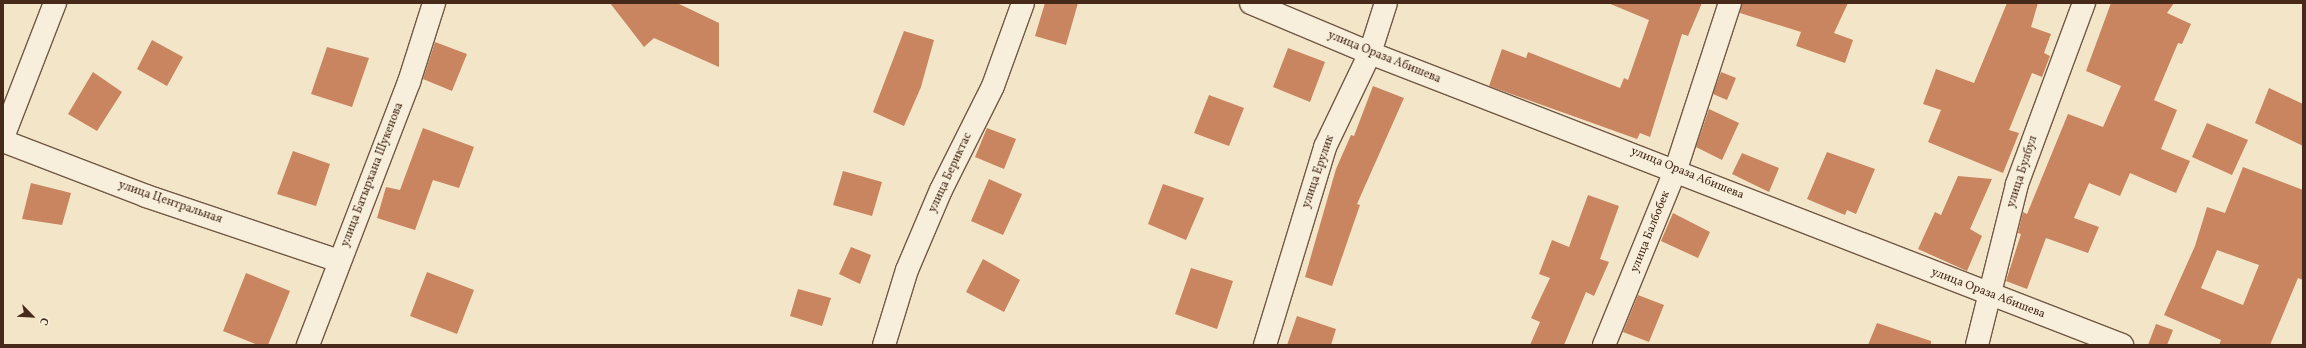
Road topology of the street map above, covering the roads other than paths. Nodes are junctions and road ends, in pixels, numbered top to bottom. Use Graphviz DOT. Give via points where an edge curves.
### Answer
graph roads {
  1 [pos="55,3"];
  2 [pos="434,3"];
  3 [pos="1023,3"];
  4 [pos="1251,3"];
  5 [pos="1386,3"];
  6 [pos="1730,3"];
  7 [pos="2084,3"];
  8 [pos="1370,53"];
  9 [pos="3,137"];
  10 [pos="3,141"];
  11 [pos="1676,169"];
  12 [pos="339,261"];
  13 [pos="1988,296"];
  14 [pos="308,345"];
  15 [pos="884,345"];
  16 [pos="1265,345"];
  17 [pos="1604,345"];
  18 [pos="1977,345"];
  19 [pos="2122,345"];
  1 -- 9 [label="street"];
  2 -- 12 [label="street, улица Батырхана Шукенова" via="409,82"];
  3 -- 15 [label="street, улица Бериктас" via="994,86 941,190 907,270"];
  4 -- 8 [label="street, улица Ораза Абишева"];
  5 -- 8 [label="street, улица Ерулик"];
  6 -- 11 [label="street, улица Балбобек"];
  7 -- 13 [label="street, улица Булбул" via="2017,184"];
  8 -- 11 [label="street, улица Ораза Абишева"];
  8 -- 16 [label="street, улица Ерулик" via="1325,147"];
  10 -- 12 [label="street, улица Центральная" via="146,196"];
  11 -- 13 [label="street, улица Ораза Абишева"];
  11 -- 17 [label="street, улица Балбобек"];
  12 -- 14 [label="street, улица Батырхана Шукенова"];
  13 -- 18 [label="street, улица Булбул"];
  13 -- 19 [label="street, улица Ораза Абишева"];
}
